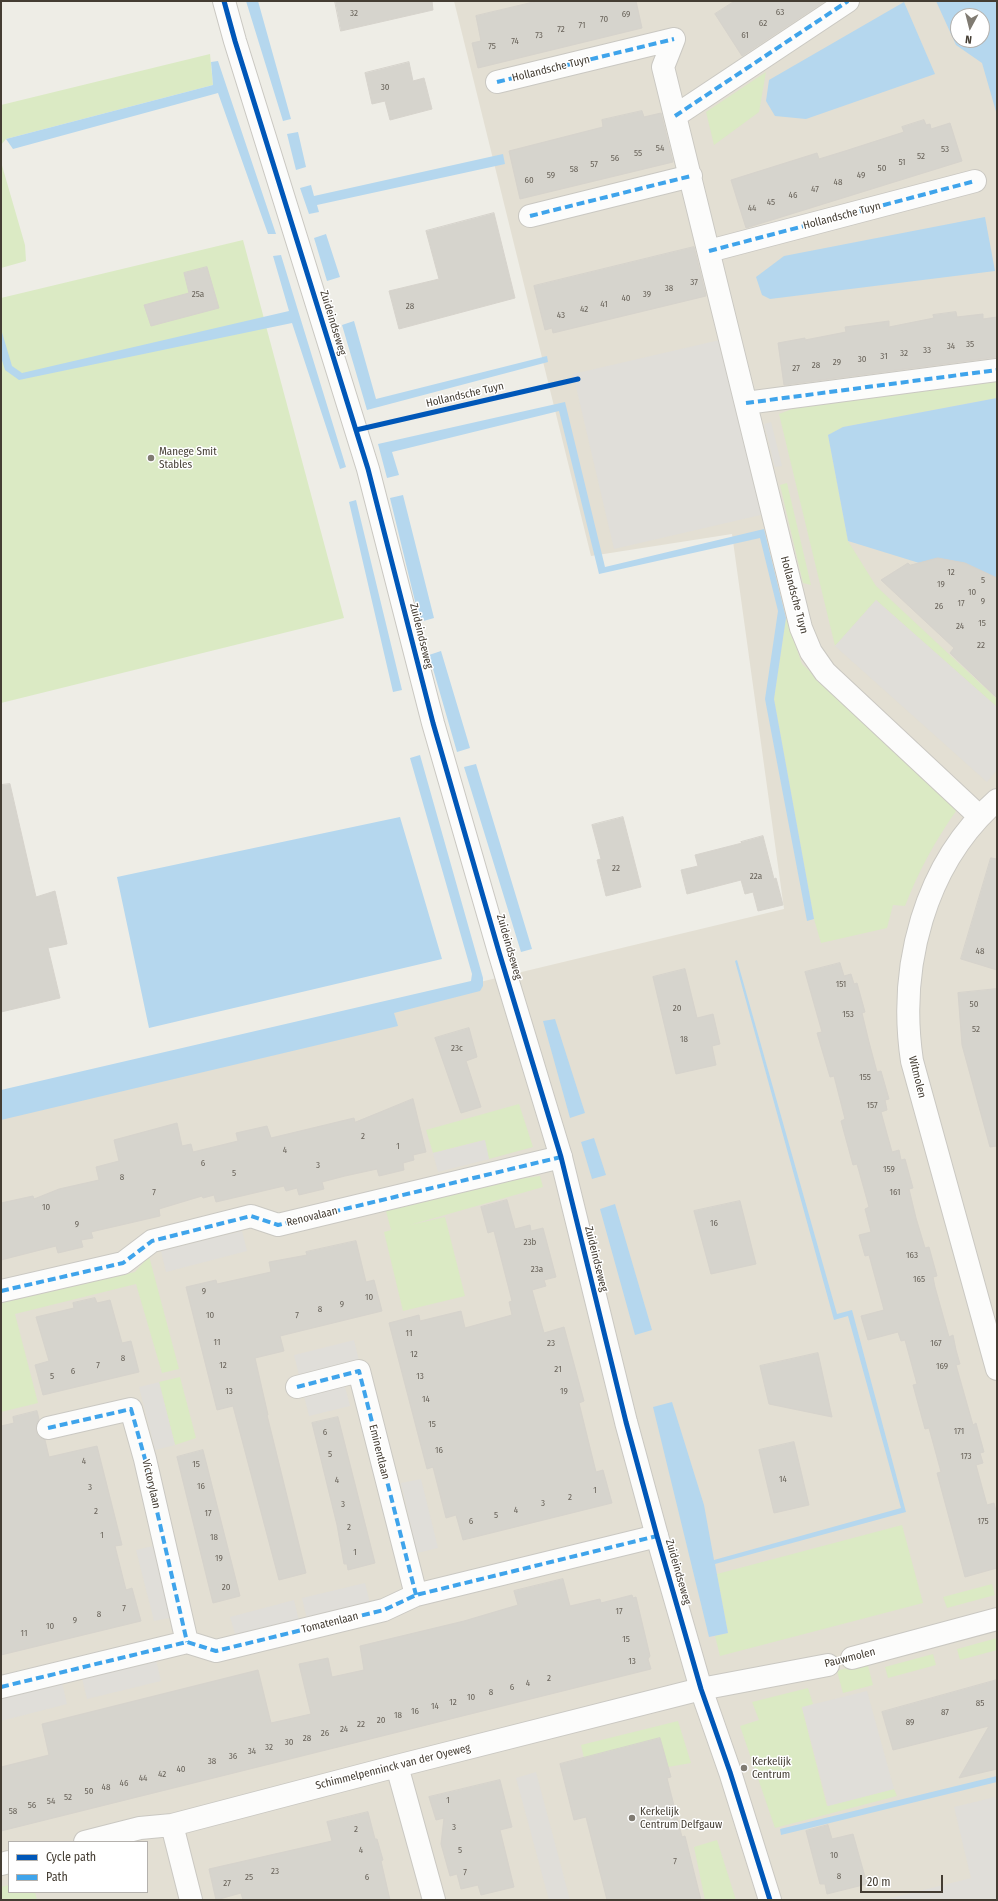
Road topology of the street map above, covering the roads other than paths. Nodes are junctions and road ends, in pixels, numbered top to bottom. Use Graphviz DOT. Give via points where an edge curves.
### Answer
graph roads {
  1 [pos="224,1"];
  2 [pos="848,1"];
  3 [pos="497,82"];
  4 [pos="675,116"];
  5 [pos="690,176"];
  6 [pos="975,181"];
  7 [pos="530,216"];
  8 [pos="709,251"];
  9 [pos="997,370"];
  10 [pos="746,402"];
  11 [pos="997,800"];
  12 [pos="979,816"];
  13 [pos="561,1157"];
  14 [pos="1,1292"];
  15 [pos="997,1370"];
  16 [pos="297,1387"];
  17 [pos="48,1428"];
  18 [pos="657,1536"];
  19 [pos="416,1595"];
  20 [pos="997,1619"];
  21 [pos="187,1642"];
  22 [pos="852,1658"];
  23 [pos="828,1665"];
  24 [pos="1,1687"];
  25 [pos="701,1689"];
  26 [pos="397,1766"];
  27 [pos="172,1825"];
  28 [pos="89,1841"];
  29 [pos="190,1900"];
  30 [pos="434,1900"];
  31 [pos="770,1900"];
  1 -- 13 [label="street, Zuideindseweg" via="368,469 433,723"];
  2 -- 4 [label="street"];
  3 -- 4 [label="street, Hollandsche Tuyn" via="674,39 663,67"];
  4 -- 5 [label="street, Hollandsche Tuyn"];
  5 -- 7 [label="street"];
  5 -- 8 [label="street, Hollandsche Tuyn"];
  6 -- 8 [label="street, Hollandsche Tuyn"];
  8 -- 10 [label="street, Hollandsche Tuyn"];
  9 -- 10 [label="street"];
  10 -- 12 [label="street, Hollandsche Tuyn" via="801,628 811,652 825,672"];
  11 -- 12 [label="street, Witmolen"];
  12 -- 15 [label="street, Witmolen" via="944,864 928,899 914,949 908,999 908,1034 912,1061"];
  13 -- 14 [label="street, Renovalaan" via="278,1226 251,1216 152,1241 123,1263"];
  13 -- 18 [label="street, Zuideindseweg" via="626,1422"];
  16 -- 19 [label="street, Eminentlaan" via="359,1371"];
  17 -- 21 [label="street, Victorylaan" via="131,1409"];
  18 -- 19 [label="street, Tomatenlaan"];
  18 -- 25 [label="street, Zuideindseweg"];
  19 -- 21 [label="street, Tomatenlaan" via="384,1610 216,1651"];
  20 -- 22 [label="street, Pauwmolen"];
  21 -- 24 [label="street"];
  23 -- 25 [label="street, Pauwmolen"];
  25 -- 26 [label="street, Schimmelpenninck van der Oyeweg"];
  25 -- 31 [label="street, Zuideindseweg"];
  26 -- 27 [label="street, Schimmelpenninck van der Oyeweg"];
  26 -- 30 [label="street"];
  27 -- 28 [label="street, Schimmelpenninck van der Oyeweg" via="140,1828"];
  27 -- 29 [label="street"];
}
